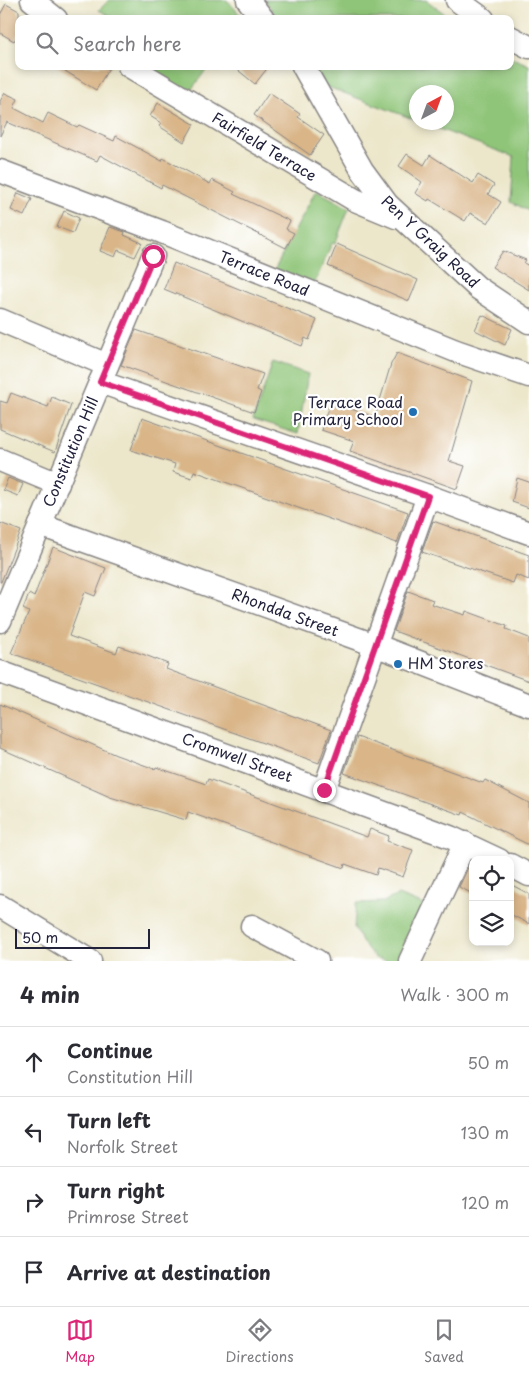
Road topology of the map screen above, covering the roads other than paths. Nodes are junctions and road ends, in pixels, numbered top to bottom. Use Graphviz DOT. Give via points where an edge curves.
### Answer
graph roads {
  1 [pos="32,0"];
  2 [pos="248,0"];
  3 [pos="456,0"];
  4 [pos="51,15"];
  5 [pos="260,15"];
  6 [pos="477,15"];
  7 [pos="514,38"];
  8 [pos="529,47"];
  9 [pos="136,70"];
  10 [pos="305,70"];
  11 [pos="0,171"];
  12 [pos="403,219"];
  13 [pos="153,256"];
  14 [pos="0,320"];
  15 [pos="529,322"];
  16 [pos="104,373"];
  17 [pos="529,376"];
  18 [pos="0,460"];
  19 [pos="58,484"];
  20 [pos="428,496"];
  21 [pos="40,525"];
  22 [pos="529,534"];
  23 [pos="2,608"];
  24 [pos="375,645"];
  25 [pos="0,672"];
  26 [pos="529,705"];
  27 [pos="324,790"];
  28 [pos="465,843"];
  29 [pos="491,856"];
  30 [pos="514,867"];
  31 [pos="529,875"];
  32 [pos="0,906"];
  33 [pos="252,926"];
  34 [pos="90,961"];
  35 [pos="317,961"];
  36 [pos="410,961"];
  1 -- 4 [label="street"];
  2 -- 5 [label="street"];
  3 -- 6 [label="street"];
  7 -- 8 [label="street"];
  9 -- 12 [label="street, Fairfield Terrace" via="354,200"];
  10 -- 12 [label="street, Pen Y Graig Road" via="369,182"];
  11 -- 17 [label="street, Terrace Road" via="162,232 456,351"];
  12 -- 15 [label="street, Pen Y Graig Road" via="478,288"];
  13 -- 16 [label="street, Constitution Hill"];
  14 -- 16 [label="street"];
  16 -- 19 [label="street, Constitution Hill"];
  16 -- 20 [label="street"];
  18 -- 19 [label="street"];
  19 -- 21 [label="street, Constitution Hill"];
  20 -- 22 [label="street"];
  20 -- 24 [label="street"];
  21 -- 23 [label="street, Constitution Hill"];
  21 -- 24 [label="street, Rhondda Street"];
  24 -- 26 [label="street, Rhondda Street"];
  24 -- 27 [label="street"];
  25 -- 27 [label="street, Cromwell Street"];
  27 -- 28 [label="street, Cromwell Street"];
  28 -- 29 [label="street, Cromwell Street"];
  28 -- 36 [label="street"];
  30 -- 31 [label="street"];
  32 -- 34 [label="street"];
  33 -- 35 [label="street"];
}
